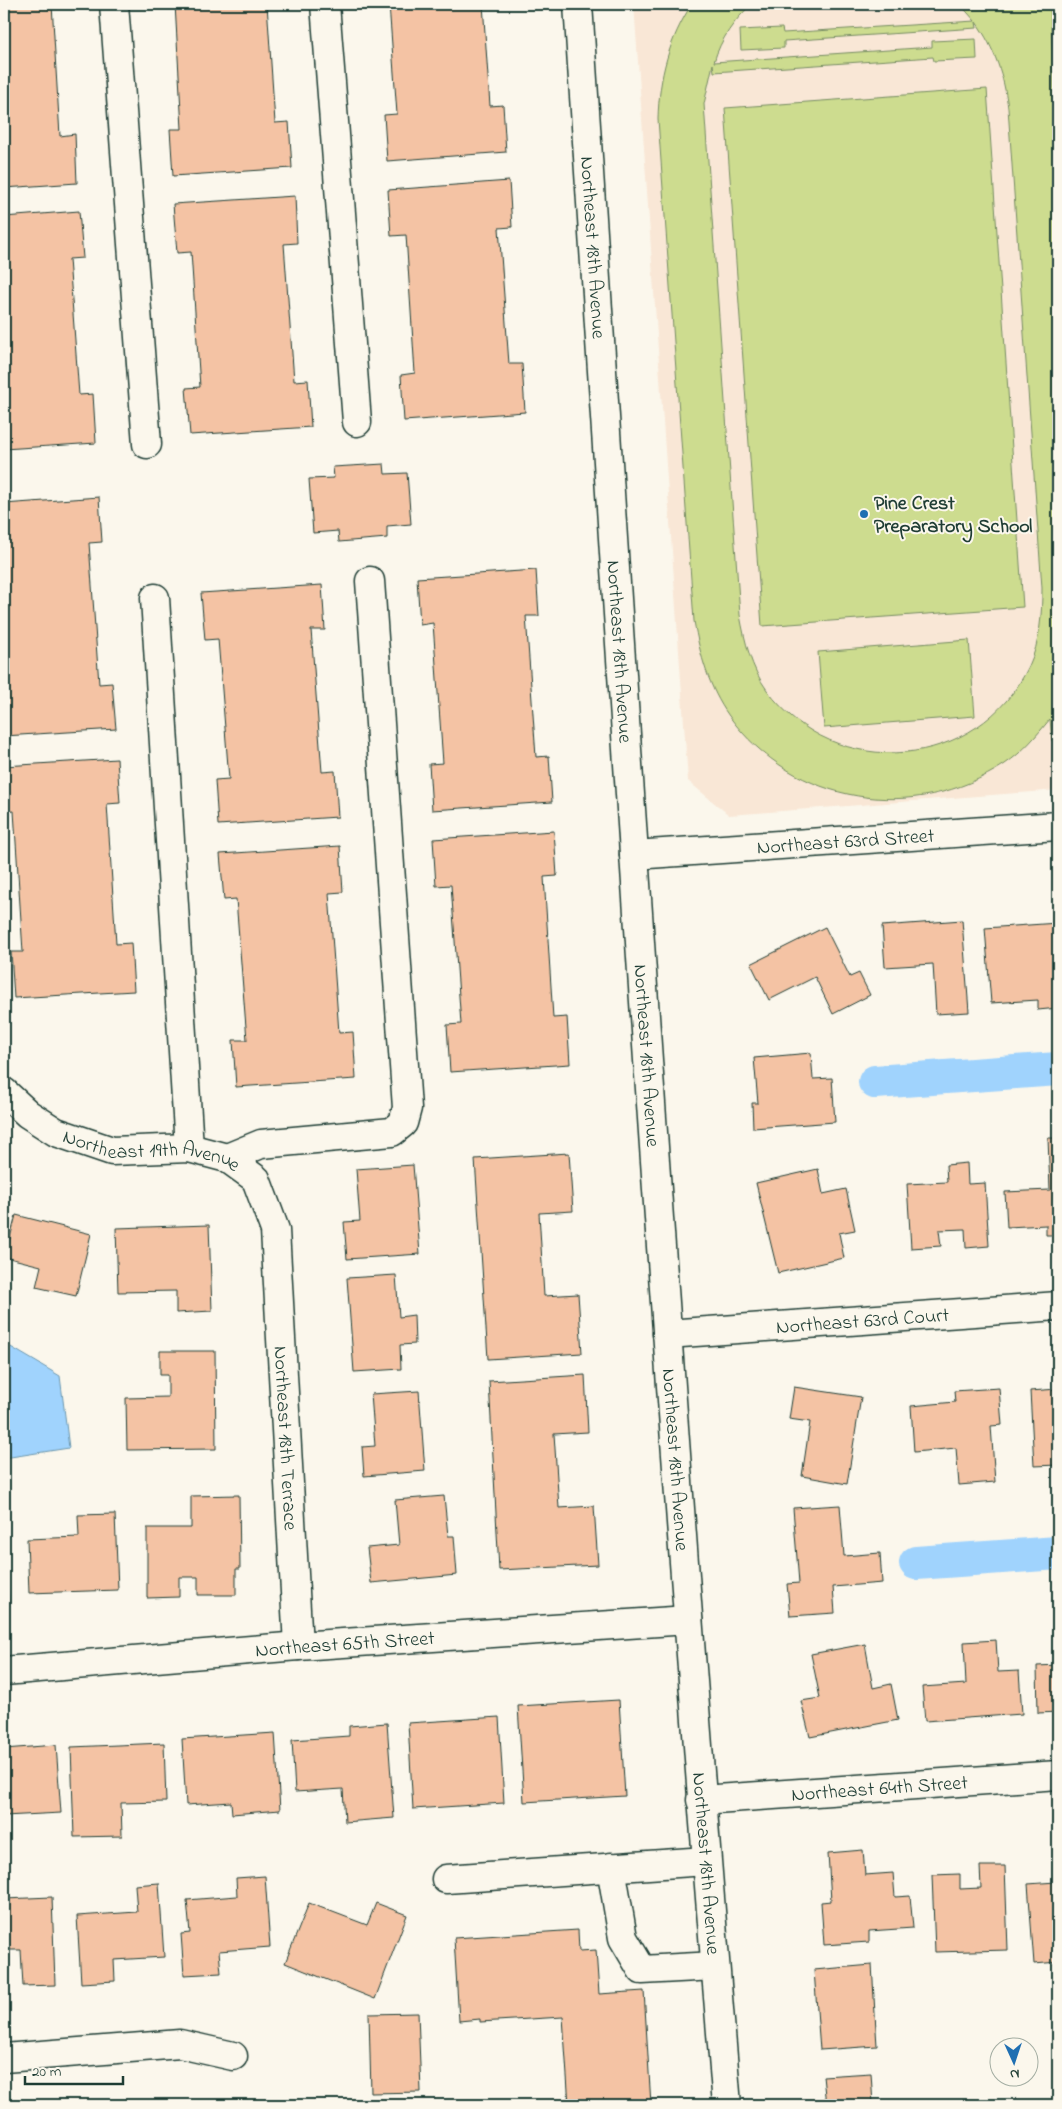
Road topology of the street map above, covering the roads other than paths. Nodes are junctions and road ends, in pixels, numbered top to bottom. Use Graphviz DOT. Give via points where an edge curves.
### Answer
graph roads {
  1 [pos="114,4"];
  2 [pos="325,4"];
  3 [pos="578,4"];
  4 [pos="357,422"];
  5 [pos="147,444"];
  6 [pos="370,582"];
  7 [pos="155,598"];
  8 [pos="1058,826"];
  9 [pos="634,855"];
  10 [pos="4,1092"];
  11 [pos="189,1148"];
  12 [pos="227,1158"];
  13 [pos="275,1230"];
  14 [pos="1058,1306"];
  15 [pos="667,1334"];
  16 [pos="688,1620"];
  17 [pos="298,1646"];
  18 [pos="4,1671"];
  19 [pos="1058,1775"];
  20 [pos="701,1800"];
  21 [pos="706,1861"];
  22 [pos="611,1867"];
  23 [pos="446,1879"];
  24 [pos="715,1966"];
  25 [pos="233,2056"];
  26 [pos="4,2058"];
  27 [pos="727,2105"];
  1 -- 5 [label="street"];
  2 -- 4 [label="street"];
  3 -- 9 [label="street, Northeast 18th Avenue"];
  6 -- 12 [label="street" via="407,1108 403,1123 392,1132 262,1144"];
  7 -- 11 [label="street"];
  8 -- 9 [label="street, Northeast 63rd Street"];
  9 -- 15 [label="street, Northeast 18th Avenue"];
  10 -- 11 [label="street, Northeast 19th Avenue" via="28,1114 56,1132 112,1151"];
  11 -- 12 [label="street, Northeast 19th Avenue"];
  12 -- 13 [label="street, Northeast 19th Avenue" via="256,1180"];
  13 -- 17 [label="street, Northeast 18th Terrace"];
  14 -- 15 [label="street, Northeast 63rd Court"];
  15 -- 16 [label="street, Northeast 18th Avenue"];
  16 -- 17 [label="street, Northeast 65th Street"];
  16 -- 20 [label="street, Northeast 18th Avenue"];
  17 -- 18 [label="street, Northeast 65th Street"];
  19 -- 20 [label="street, Northeast 64th Street"];
  20 -- 21 [label="street, Northeast 18th Avenue"];
  21 -- 22 [label="street"];
  21 -- 24 [label="street, Northeast 18th Avenue"];
  22 -- 23 [label="street"];
  22 -- 24 [label="street" via="623,1938 642,1970"];
  24 -- 27 [label="street, Northeast 18th Avenue"];
  25 -- 26 [label="street" via="180,2044"];
}
